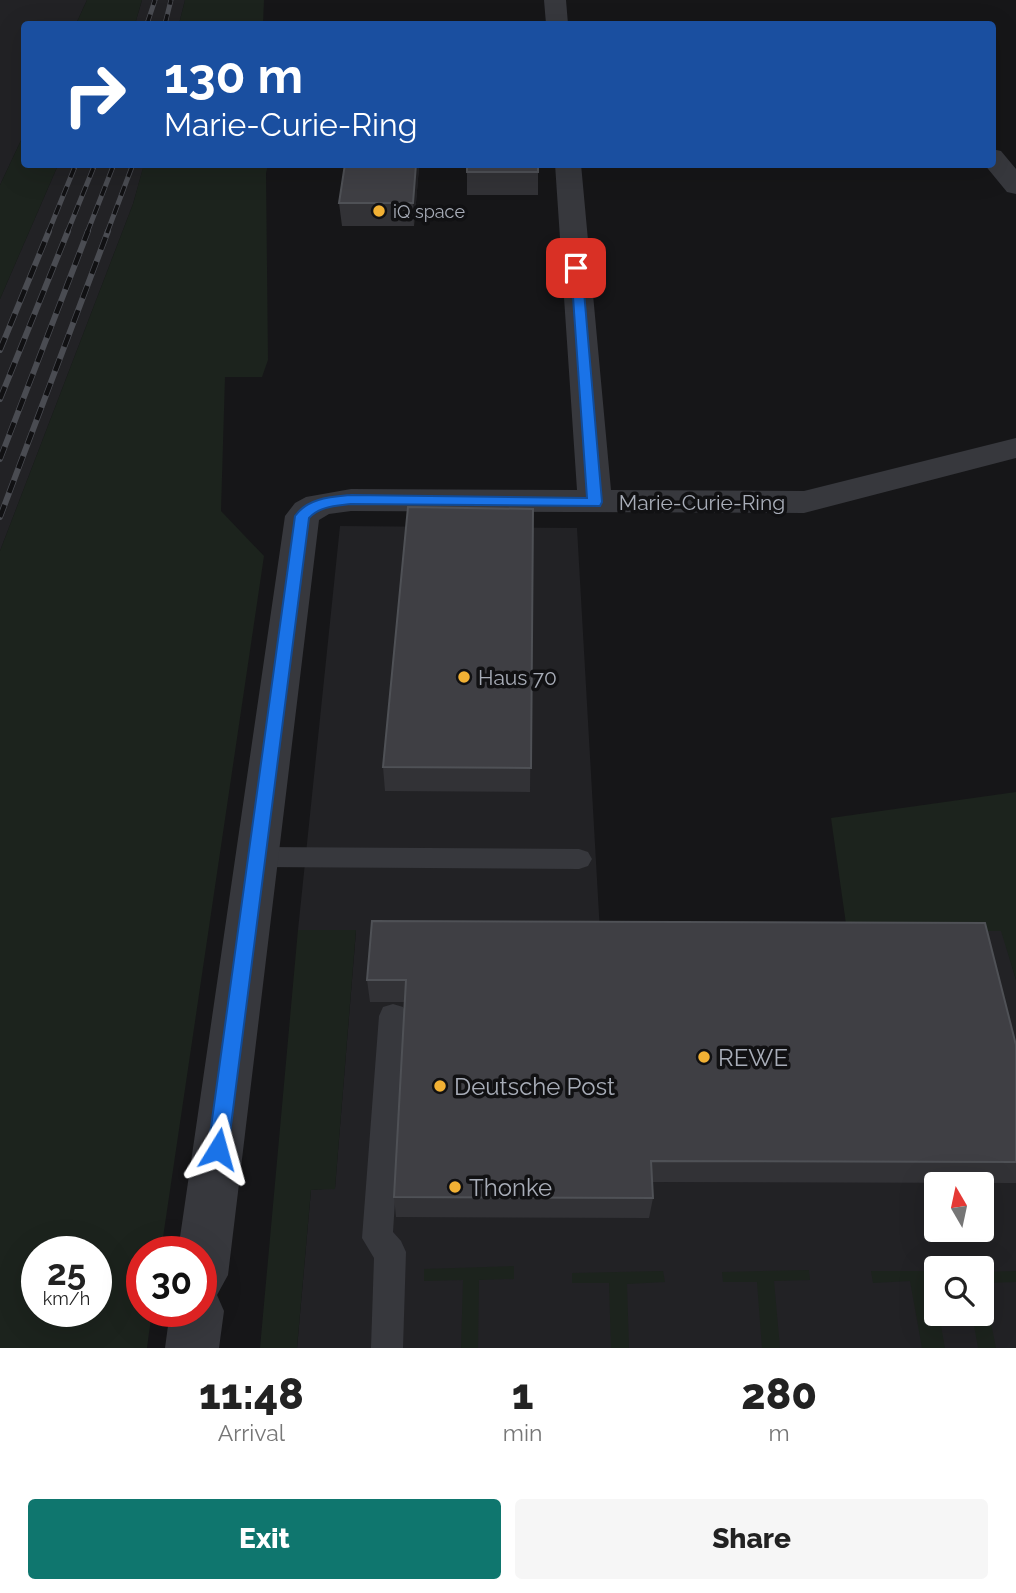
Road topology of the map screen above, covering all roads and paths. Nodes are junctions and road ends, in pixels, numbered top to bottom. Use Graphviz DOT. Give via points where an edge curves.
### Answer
graph roads {
  1 [pos="555,0"];
  2 [pos="557,21"];
  3 [pos="996,162"];
  4 [pos="568,168"];
  5 [pos="1016,186"];
  6 [pos="1016,447"];
  7 [pos="595,502"];
  8 [pos="257,857"];
  9 [pos="579,859"];
  10 [pos="393,1016"];
  11 [pos="206,1236"];
  12 [pos="195,1327"];
  13 [pos="192,1348"];
  14 [pos="387,1348"];
  1 -- 2 [label="street"];
  3 -- 5 [label="street"];
  4 -- 7 [label="street"];
  6 -- 7 [label="street, Marie-Curie-Ring" via="804,502"];
  7 -- 8 [label="street, Marie-Curie-Ring" via="351,500 326,502 302,516"];
  8 -- 9 [label="lane"];
  8 -- 11 [label="street"];
  10 -- 14 [label="lane" via="377,1238 390,1252"];
  12 -- 13 [label="street"];
}
